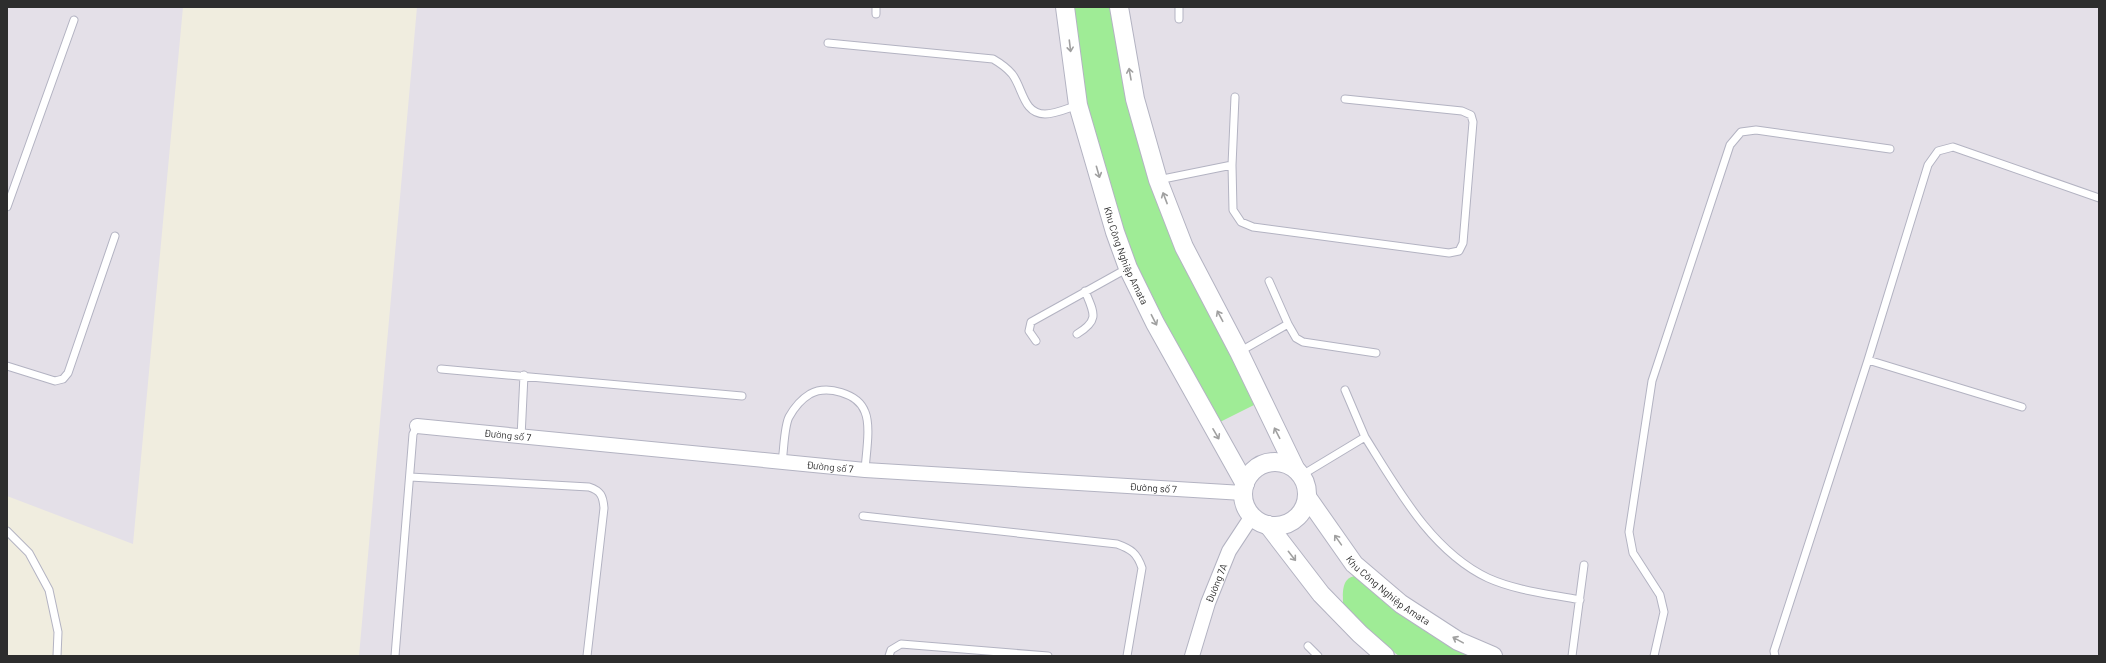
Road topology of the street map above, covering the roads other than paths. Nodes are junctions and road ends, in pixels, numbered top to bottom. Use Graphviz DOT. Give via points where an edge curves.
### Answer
graph roads {
  1 [pos="1065,7"];
  2 [pos="1119,7"];
  3 [pos="1179,7"];
  4 [pos="1180,19"];
  5 [pos="74,20"];
  6 [pos="828,43"];
  7 [pos="1235,97"];
  8 [pos="1345,99"];
  9 [pos="1078,105"];
  10 [pos="1890,149"];
  11 [pos="1232,165"];
  12 [pos="1158,180"];
  13 [pos="2099,198"];
  14 [pos="7,206"];
  15 [pos="115,236"];
  16 [pos="1128,268"];
  17 [pos="1270,281"];
  18 [pos="1085,290"];
  19 [pos="1288,324"];
  20 [pos="1077,334"];
  21 [pos="1036,341"];
  22 [pos="1239,352"];
  23 [pos="1376,353"];
  24 [pos="1868,360"];
  25 [pos="7,366"];
  26 [pos="441,369"];
  27 [pos="524,375"];
  28 [pos="1345,390"];
  29 [pos="742,396"];
  30 [pos="2022,407"];
  31 [pos="417,426"];
  32 [pos="521,437"];
  33 [pos="1365,437"];
  34 [pos="782,462"];
  35 [pos="865,470"];
  36 [pos="1298,472"];
  37 [pos="410,477"];
  38 [pos="1244,488"];
  39 [pos="1307,497"];
  40 [pos="863,516"];
  41 [pos="1252,516"];
  42 [pos="1268,525"];
  43 [pos="7,531"];
  44 [pos="1584,565"];
  45 [pos="1580,600"];
  46 [pos="1308,646"];
  47 [pos="57,656"];
  48 [pos="395,656"];
  49 [pos="587,656"];
  50 [pos="889,656"];
  51 [pos="1048,656"];
  52 [pos="1127,656"];
  53 [pos="1192,656"];
  54 [pos="1318,656"];
  55 [pos="1385,656"];
  56 [pos="1493,656"];
  57 [pos="1572,656"];
  58 [pos="1654,656"];
  59 [pos="1775,656"];
  1 -- 9 [label="street, Khu Công Nghiệp Amata, one-way"];
  12 -- 2 [label="street, one-way" via="1135,99"];
  3 -- 4 [label="lane"];
  5 -- 14 [label="lane"];
  6 -- 9 [label="lane" via="993,59 1013,75 1027,104 1036,113 1046,114"];
  7 -- 11 [label="lane"];
  8 -- 11 [label="lane" via="1462,111 1471,115 1473,122 1463,243 1459,251 1449,253 1253,227 1241,222 1234,210"];
  9 -- 16 [label="street, Khu Công Nghiệp Amata, one-way"];
  10 -- 58 [label="lane" via="1756,130 1741,132 1730,145 1652,381 1630,532 1633,553 1660,595 1664,612"];
  11 -- 12 [label="lane"];
  22 -- 12 [label="street, one-way" via="1184,247"];
  13 -- 24 [label="lane" via="1953,147 1938,151 1928,165"];
  15 -- 25 [label="lane" via="68,373 63,380"];
  16 -- 18 [label="lane"];
  16 -- 38 [label="street, Khu Công Nghiệp Amata, one-way"];
  17 -- 19 [label="lane"];
  18 -- 20 [label="lane" via="1093,312 1093,320 1089,327"];
  18 -- 21 [label="lane" via="1031,322 1029,331"];
  19 -- 22 [label="lane"];
  19 -- 23 [label="lane" via="1296,338 1303,342"];
  36 -- 22 [label="street, one-way"];
  24 -- 30 [label="lane"];
  24 -- 59 [label="lane" via="1774,651"];
  26 -- 27 [label="lane"];
  27 -- 29 [label="lane"];
  27 -- 32 [label="lane"];
  28 -- 33 [label="lane"];
  31 -- 32 [label="street, Đường số 7"];
  31 -- 37 [label="lane" via="413,434"];
  32 -- 34 [label="street, Đường số 7"];
  33 -- 36 [label="lane"];
  33 -- 45 [label="lane" via="1397,488 1424,523 1441,544 1463,561 1487,577 1510,586"];
  34 -- 35 [label="street, Đường số 7"];
  34 -- 35 [label="lane" via="788,419 797,404 810,394 825,391 841,392 858,400 865,412"];
  35 -- 38 [label="street, Đường số 7"];
  36 -- 38 [label="street" via="1282,462 1267,462 1253,471"];
  36 -- 39 [label="street" via="1307,486"];
  37 -- 48 [label="lane"];
  37 -- 49 [label="lane" via="589,487 603,495 604,508"];
  38 -- 41 [label="street" via="1244,501"];
  39 -- 42 [label="street" via="1304,507 1291,522 1278,526"];
  56 -- 39 [label="street, Khu Công Nghiệp Amata, one-way" via="1458,640 1395,599 1354,564"];
  40 -- 52 [label="lane" via="1117,544 1130,549 1138,557 1142,568"];
  41 -- 42 [label="street"];
  41 -- 53 [label="street, Đường 7A" via="1229,551 1208,603"];
  42 -- 55 [label="street, one-way" via="1321,594"];
  43 -- 47 [label="lane" via="29,553 49,590 58,632"];
  44 -- 45 [label="lane"];
  45 -- 57 [label="lane"];
  46 -- 54 [label="lane"];
  50 -- 51 [label="lane" via="891,650 900,644"];
}
